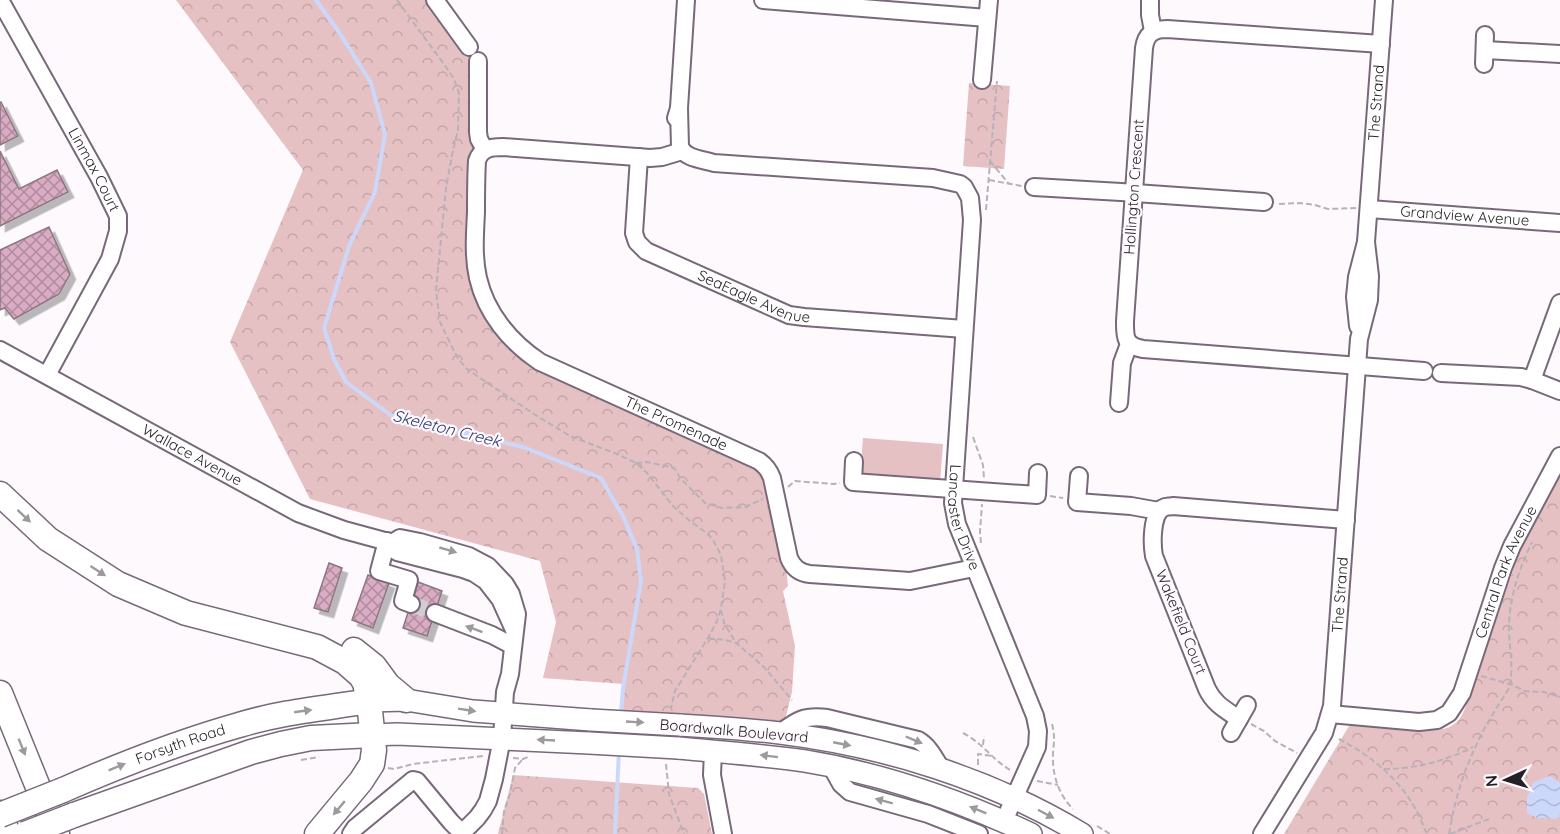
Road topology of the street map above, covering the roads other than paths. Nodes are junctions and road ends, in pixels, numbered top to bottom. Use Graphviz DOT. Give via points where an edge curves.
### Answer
graph roads {
  1 [pos="0,0"];
  2 [pos="686,0"];
  3 [pos="763,0"];
  4 [pos="989,0"];
  5 [pos="1150,0"];
  6 [pos="1384,0"];
  7 [pos="439,6"];
  8 [pos="987,18"];
  9 [pos="1153,31"];
  10 [pos="1381,44"];
  11 [pos="1485,50"];
  12 [pos="1560,54"];
  13 [pos="990,80"];
  14 [pos="485,150"];
  15 [pos="678,153"];
  16 [pos="639,157"];
  17 [pos="1034,187"];
  18 [pos="1134,193"];
  19 [pos="1264,202"];
  20 [pos="1369,209"];
  21 [pos="1560,223"];
  22 [pos="1560,303"];
  23 [pos="964,329"];
  24 [pos="1129,344"];
  25 [pos="0,350"];
  26 [pos="1357,364"];
  27 [pos="1424,370"];
  28 [pos="1441,373"];
  29 [pos="47,375"];
  30 [pos="1532,380"];
  31 [pos="1560,390"];
  32 [pos="1119,403"];
  33 [pos="1560,456"];
  34 [pos="854,461"];
  35 [pos="1038,474"];
  36 [pos="1079,476"];
  37 [pos="953,489"];
  38 [pos="0,494"];
  39 [pos="1159,511"];
  40 [pos="1346,520"];
  41 [pos="390,542"];
  42 [pos="974,568"];
  43 [pos="411,604"];
  44 [pos="435,613"];
  45 [pos="237,625"];
  46 [pos="514,638"];
  47 [pos="0,693"];
  48 [pos="406,700"];
  49 [pos="369,701"];
  50 [pos="505,713"];
  51 [pos="1330,714"];
  52 [pos="1238,721"];
  53 [pos="372,735"];
  54 [pos="502,738"];
  55 [pos="713,751"];
  56 [pos="831,766"];
  57 [pos="1014,798"];
  58 [pos="0,814"];
  59 [pos="1004,821"];
  60 [pos="1085,825"];
  61 [pos="462,833"];
  62 [pos="8,834"];
  63 [pos="26,834"];
  64 [pos="57,834"];
  65 [pos="317,834"];
  66 [pos="351,834"];
  67 [pos="723,834"];
  68 [pos="979,834"];
  69 [pos="1031,834"];
  70 [pos="1262,834"];
  1 -- 29 [label="street, Linmax Court" via="118,216 110,259"];
  2 -- 15 [label="street"];
  3 -- 8 [label="street"];
  4 -- 8 [label="street"];
  5 -- 9 [label="street, Hollington Crescent"];
  6 -- 10 [label="street, The Strand"];
  7 -- 14 [label="street" via="473,54 478,132"];
  8 -- 13 [label="street"];
  9 -- 10 [label="street" via="1167,28"];
  9 -- 18 [label="street, Hollington Crescent" via="1144,48"];
  10 -- 20 [label="street, The Strand"];
  11 -- 12 [label="street"];
  14 -- 16 [label="street" via="503,147"];
  14 -- 42 [label="street, The Promenade" via="479,155 477,170 478,277 487,304 503,329 528,354 765,465 781,491 789,558 801,572 910,581"];
  15 -- 16 [label="street"];
  15 -- 23 [label="street, Lancaster Drive" via="714,163 933,178 960,184 979,219"];
  16 -- 23 [label="street, SeaEagle Avenue" via="634,232 636,242 646,251 789,315"];
  17 -- 18 [label="street"];
  18 -- 19 [label="street"];
  18 -- 24 [label="street, Hollington Crescent" via="1125,321"];
  20 -- 21 [label="street, Grandview Avenue"];
  20 -- 26 [label="street, The Strand" via="1357,277"];
  22 -- 30 [label="street"];
  23 -- 37 [label="street, Lancaster Drive"];
  24 -- 26 [label="street" via="1143,349"];
  24 -- 32 [label="street, Hollington Crescent" via="1122,363"];
  25 -- 29 [label="street, Wallace Avenue"];
  26 -- 27 [label="street"];
  26 -- 40 [label="street, The Strand"];
  28 -- 30 [label="street"];
  29 -- 41 [label="street, Wallace Avenue" via="298,513"];
  30 -- 31 [label="street"];
  33 -- 51 [label="street, Central Park Avenue" via="1512,546 1468,673 1461,710 1452,721 1428,727 1419,722"];
  34 -- 37 [label="street" via="853,482"];
  35 -- 37 [label="street" via="1037,495"];
  36 -- 39 [label="street" via="1077,502"];
  37 -- 42 [label="street, Lancaster Drive" via="954,513"];
  38 -- 45 [label="highway, one-way" via="48,539 118,584 186,613"];
  39 -- 40 [label="street" via="1173,506"];
  39 -- 52 [label="street, Wakefield Court" via="1154,524 1154,556 1210,695"];
  40 -- 51 [label="street, The Strand"];
  41 -- 43 [label="street" via="378,571 409,580 403,601"];
  41 -- 46 [label="street, Wallace Avenue" via="400,538 420,542 469,556 488,566 511,594 517,615"];
  42 -- 57 [label="street, Lancaster Drive" via="1037,724 1037,747"];
  46 -- 44 [label="street, one-way" via="492,635"];
  45 -- 48 [label="highway" via="302,629 328,636 361,653"];
  45 -- 49 [label="highway" via="316,646 345,662 361,676"];
  46 -- 50 [label="street, Wallace Avenue"];
  47 -- 64 [label="highway, one-way"];
  48 -- 49 [label="main road, Boardwalk Boulevard"];
  48 -- 50 [label="main road, Boardwalk Boulevard, one-way"];
  49 -- 53 [label="highway"];
  58 -- 49 [label="highway, Forsyth Road, one-way, bridge" via="121,764 239,724"];
  50 -- 54 [label="street, Wallace Avenue"];
  50 -- 57 [label="main road, Boardwalk Boulevard, one-way, bridge" via="591,720 675,717 780,733 867,748 942,770"];
  51 -- 70 [label="street, The Strand" via="1324,733"];
  53 -- 54 [label="main road, Boardwalk Boulevard"];
  53 -- 63 [label="highway, Forsyth Road, bridge" via="311,738 261,749"];
  53 -- 65 [label="highway, one-way" via="372,764"];
  55 -- 54 [label="main road, Boardwalk Boulevard, one-way, bridge" via="672,755 589,743"];
  54 -- 61 [label="street, Wallace Avenue" via="488,801"];
  56 -- 55 [label="main road, Boardwalk Boulevard, one-way"];
  55 -- 67 [label="street" via="712,776"];
  59 -- 56 [label="main road, Boardwalk Boulevard, one-way" via="937,795"];
  68 -- 56 [label="street, one-way" via="928,814 850,792"];
  57 -- 59 [label="street, Lancaster Drive"];
  57 -- 60 [label="main road, Boardwalk Boulevard, one-way"];
  58 -- 62 [label="highway"];
  59 -- 69 [label="main road, Boardwalk Boulevard"];
  61 -- 66 [label="street" via="413,780"];
}
